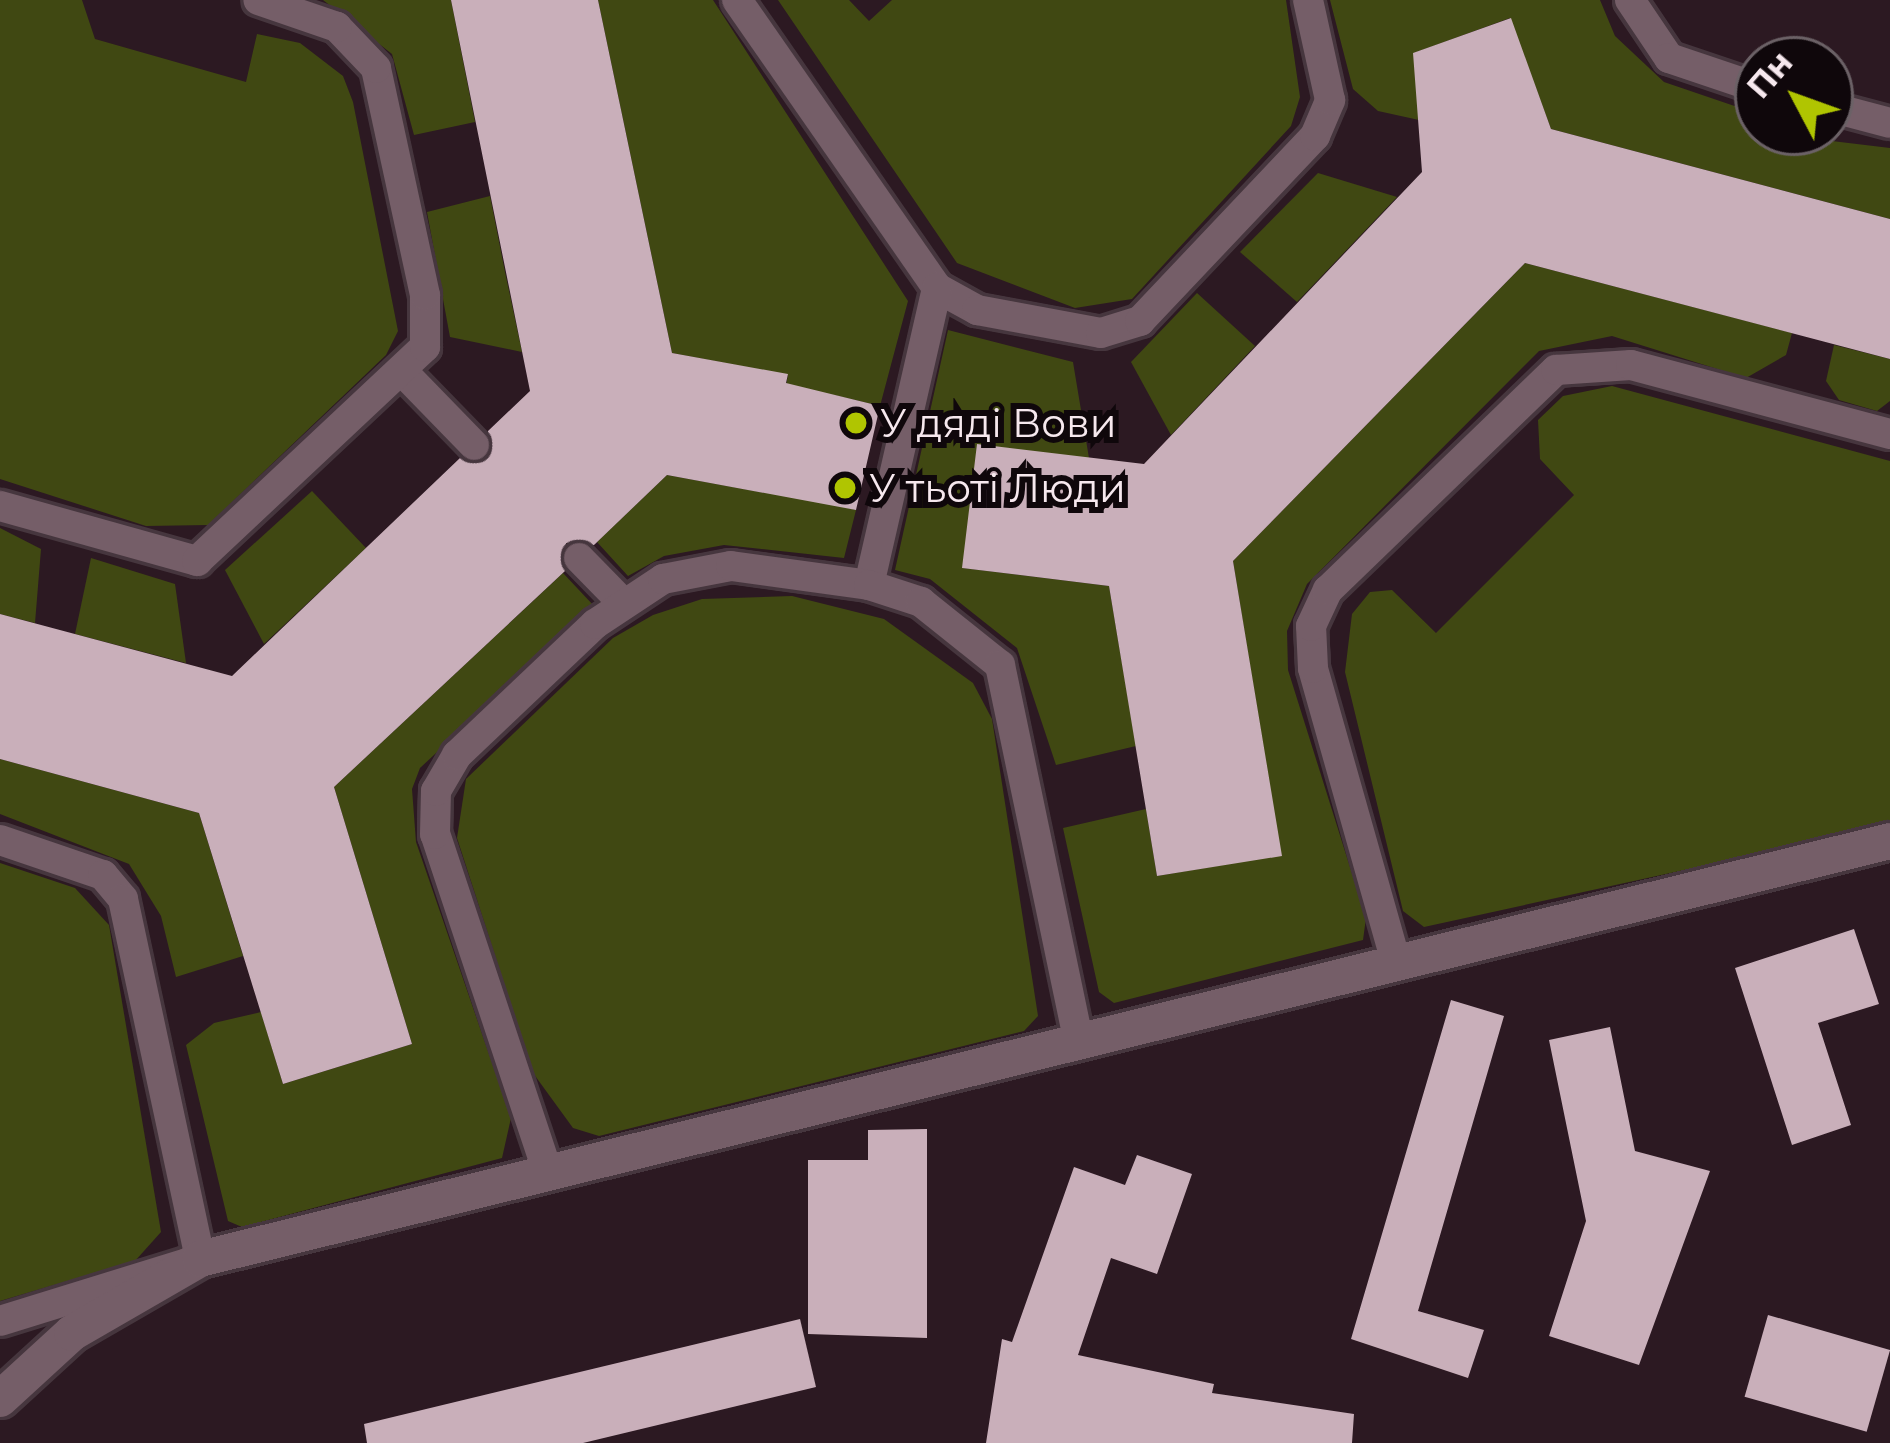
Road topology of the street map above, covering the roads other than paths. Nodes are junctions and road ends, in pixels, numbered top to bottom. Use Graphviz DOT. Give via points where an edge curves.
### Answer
graph roads {
  1 [pos="258,0"];
  2 [pos="736,0"];
  3 [pos="1308,0"];
  4 [pos="1630,0"];
  5 [pos="1734,80"];
  6 [pos="1854,113"];
  7 [pos="1890,123"];
  8 [pos="937,288"];
  9 [pos="405,374"];
  10 [pos="1890,434"];
  11 [pos="474,445"];
  12 [pos="0,506"];
  13 [pos="579,558"];
  14 [pos="868,585"];
  15 [pos="624,604"];
  16 [pos="0,840"];
  17 [pos="1890,841"];
  18 [pos="1396,962"];
  19 [pos="1079,1043"];
  20 [pos="548,1173"];
  21 [pos="200,1258"];
  22 [pos="0,1321"];
  23 [pos="0,1400"];
  1 -- 9 [label="lane" via="337,28 376,68 425,295 424,347"];
  2 -- 8 [label="lane"];
  3 -- 8 [label="lane" via="1330,100 1315,136 1140,322 1063,328 977,310"];
  4 -- 5 [label="lane" via="1669,58"];
  6 -- 7 [label="lane"];
  8 -- 14 [label="lane"];
  9 -- 11 [label="lane"];
  9 -- 12 [label="lane" via="196,561"];
  10 -- 18 [label="lane" via="1631,365 1556,370 1328,590 1310,626 1313,668"];
  13 -- 15 [label="lane"];
  14 -- 15 [label="lane" via="730,566 663,579"];
  14 -- 19 [label="lane" via="921,602 1000,665"];
  15 -- 20 [label="lane" via="457,755 436,790 435,834"];
  16 -- 21 [label="lane" via="74,862 123,898"];
  17 -- 18 [label="street"];
  18 -- 19 [label="street"];
  19 -- 20 [label="street"];
  20 -- 21 [label="street"];
  21 -- 22 [label="lane"];
  21 -- 23 [label="street" via="72,1333"];
}
